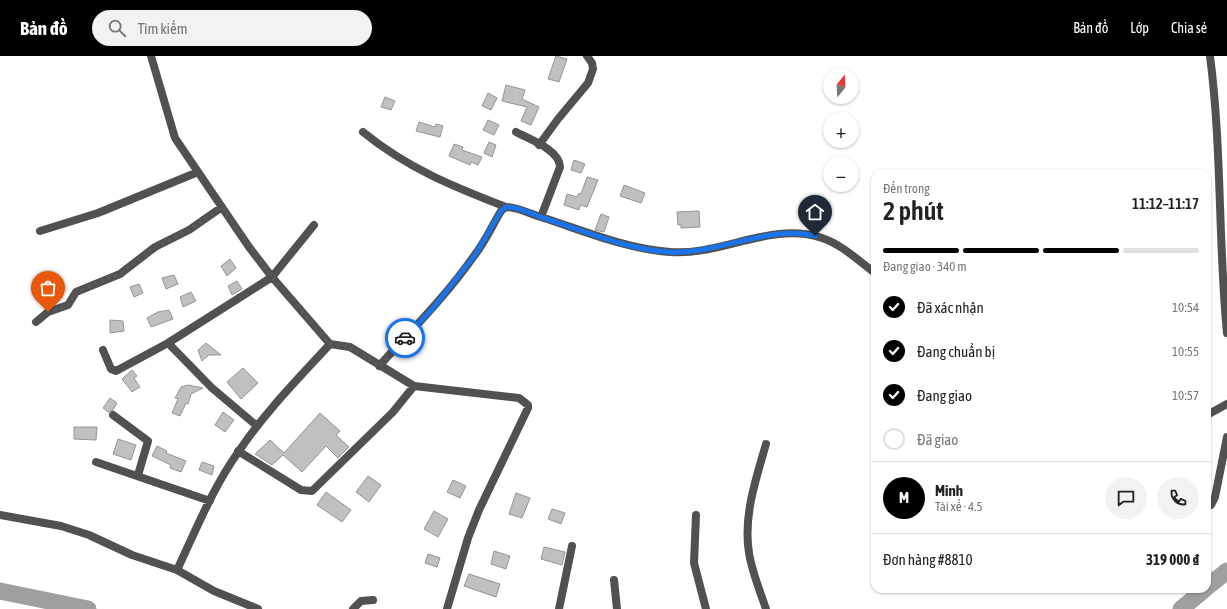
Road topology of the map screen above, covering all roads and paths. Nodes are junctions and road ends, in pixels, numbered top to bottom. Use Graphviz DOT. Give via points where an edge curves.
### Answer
graph roads {
  1 [pos="152,56"];
  2 [pos="587,56"];
  3 [pos="1210,56"];
  4 [pos="363,132"];
  5 [pos="516,132"];
  6 [pos="539,145"];
  7 [pos="198,172"];
  8 [pos="222,207"];
  9 [pos="506,207"];
  10 [pos="541,217"];
  11 [pos="314,225"];
  12 [pos="40,231"];
  13 [pos="871,270"];
  14 [pos="272,277"];
  15 [pos="36,322"];
  16 [pos="1227,333"];
  17 [pos="168,343"];
  18 [pos="330,344"];
  19 [pos="103,350"];
  20 [pos="379,366"];
  21 [pos="414,386"];
  22 [pos="1227,404"];
  23 [pos="1211,413"];
  24 [pos="113,415"];
  25 [pos="257,426"];
  26 [pos="1227,437"];
  27 [pos="766,444"];
  28 [pos="238,451"];
  29 [pos="96,462"];
  30 [pos="138,475"];
  31 [pos="210,501"];
  32 [pos="1211,505"];
  33 [pos="0,515"];
  34 [pos="696,515"];
  35 [pos="572,546"];
  36 [pos="177,570"];
  37 [pos="614,580"];
  38 [pos="373,600"];
  39 [pos="258,609"];
  40 [pos="353,609"];
  41 [pos="447,609"];
  42 [pos="559,609"];
  43 [pos="616,609"];
  44 [pos="706,609"];
  45 [pos="766,609"];
  1 -- 7 [label="street" via="176,138"];
  2 -- 6 [label="street" via="593,69 588,83"];
  3 -- 16 [label="street" via="1218,121 1222,267"];
  4 -- 9 [label="street" via="382,147 428,175"];
  5 -- 6 [label="street"];
  6 -- 10 [label="street" via="554,153 560,161"];
  7 -- 8 [label="street"];
  7 -- 12 [label="street" via="98,213"];
  8 -- 14 [label="street"];
  8 -- 15 [label="street" via="189,230 155,247 120,274 76,292 68,305 48,312"];
  9 -- 10 [label="street"];
  9 -- 20 [label="street" via="455,281"];
  10 -- 13 [label="street" via="621,242 670,252 693,252 759,237 806,233 837,245"];
  11 -- 14 [label="street"];
  14 -- 17 [label="street"];
  14 -- 18 [label="street"];
  17 -- 19 [label="street" via="116,371 111,369"];
  17 -- 25 [label="street" via="212,388"];
  18 -- 20 [label="street" via="350,347"];
  18 -- 25 [label="street"];
  20 -- 21 [label="street"];
  21 -- 28 [label="street" via="393,412 312,491 301,490"];
  21 -- 41 [label="street" via="518,398 528,405 479,510"];
  22 -- 23 [label="street"];
  24 -- 30 [label="street" via="148,440"];
  25 -- 28 [label="street"];
  26 -- 32 [label="street" via="1215,497"];
  27 -- 45 [label="street" via="753,490 748,529 749,554"];
  28 -- 31 [label="street"];
  29 -- 30 [label="street"];
  30 -- 31 [label="street"];
  31 -- 36 [label="street"];
  33 -- 36 [label="street" via="61,526"];
  34 -- 44 [label="street" via="694,563"];
  35 -- 42 [label="street"];
  36 -- 39 [label="street" via="214,591"];
  37 -- 43 [label="street"];
  38 -- 40 [label="street" via="361,601"];
}
